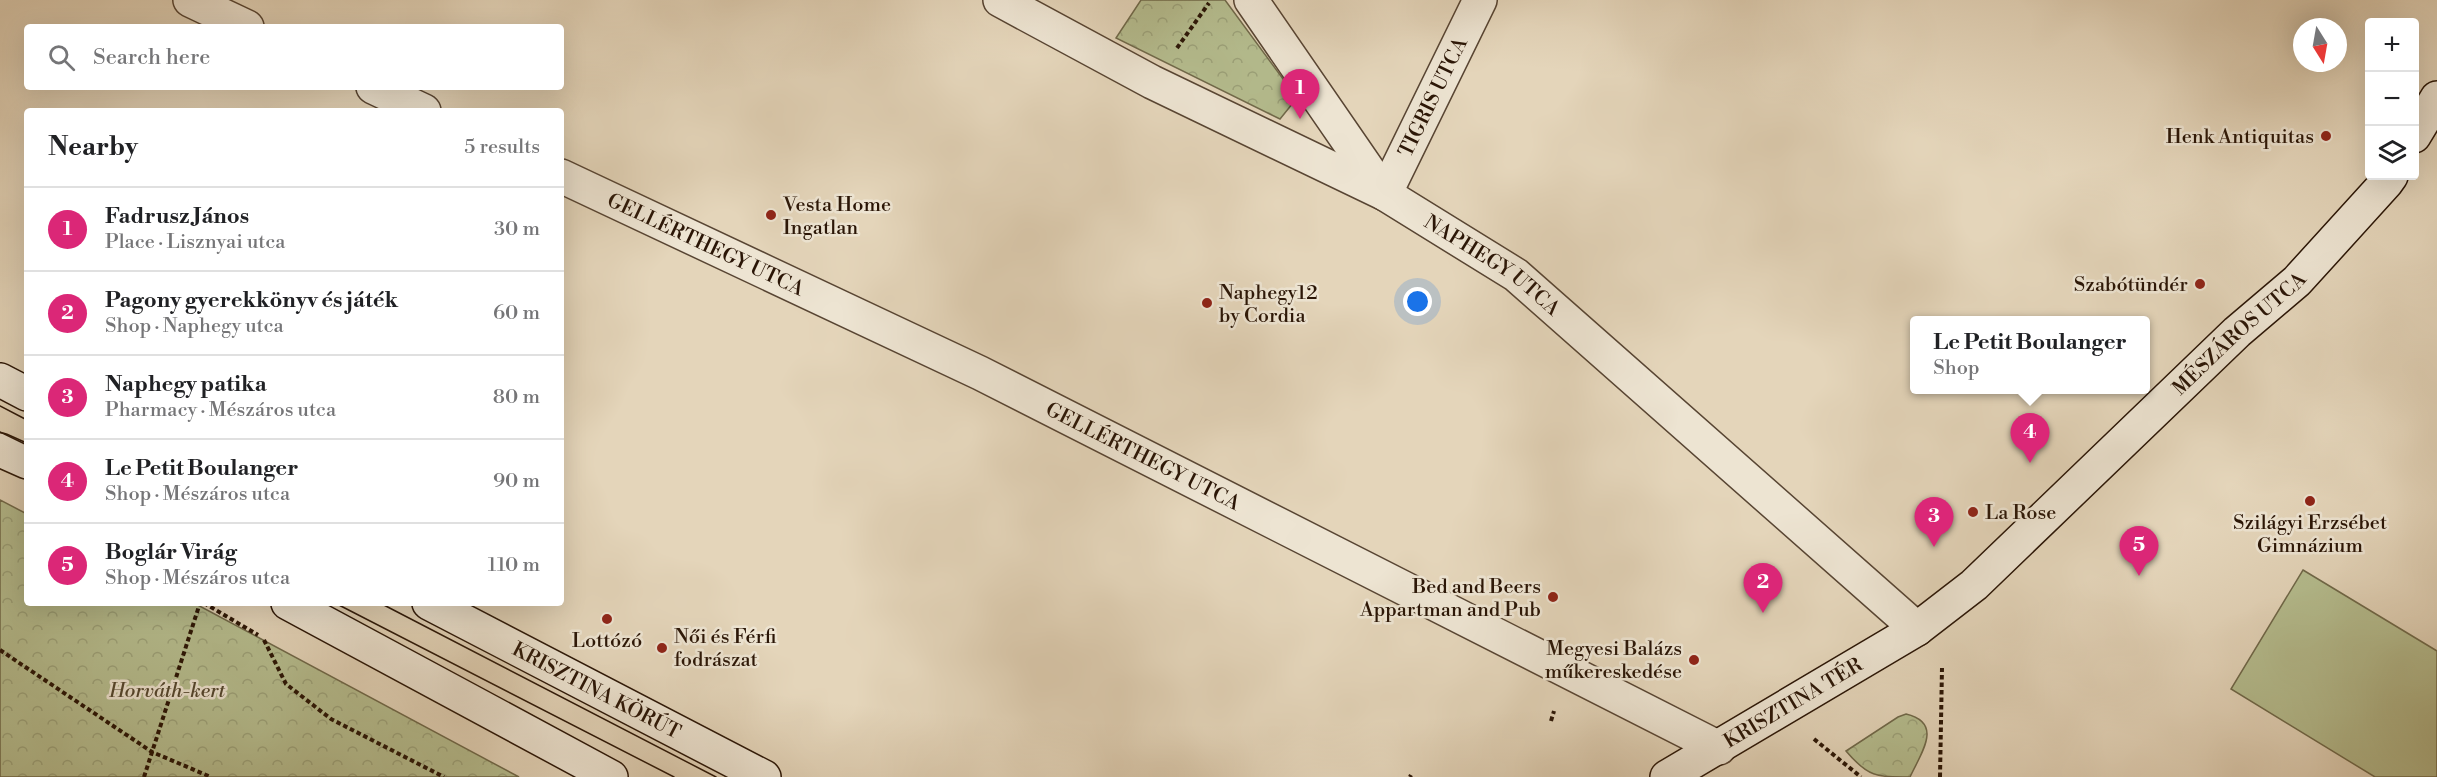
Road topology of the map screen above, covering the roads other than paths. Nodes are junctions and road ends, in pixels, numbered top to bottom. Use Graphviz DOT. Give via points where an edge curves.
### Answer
graph roads {
  1 [pos="189,0"];
  2 [pos="1000,0"];
  3 [pos="1251,0"];
  4 [pos="1480,0"];
  5 [pos="241,24"];
  6 [pos="379,90"];
  7 [pos="2437,98"];
  8 [pos="418,108"];
  9 [pos="2419,129"];
  10 [pos="564,177"];
  11 [pos="2387,180"];
  12 [pos="1385,194"];
  13 [pos="0,380"];
  14 [pos="24,392"];
  15 [pos="0,450"];
  16 [pos="24,461"];
  17 [pos="294,606"];
  18 [pos="435,606"];
  19 [pos="1917,629"];
  20 [pos="1719,748"];
  21 [pos="611,777"];
  22 [pos="764,777"];
  23 [pos="1667,777"];
  1 -- 5 [label="street"];
  2 -- 12 [label="street, NAPHEGY UTCA" via="1152,82"];
  3 -- 12 [label="street"];
  4 -- 12 [label="street, TIGRIS UTCA"];
  6 -- 8 [label="street"];
  7 -- 9 [label="street"];
  10 -- 20 [label="street, GELLÉRTHEGY UTCA" via="980,373"];
  11 -- 19 [label="street, MÉSZÁROS UTCA" via="2297,281 2236,332 1974,585"];
  12 -- 19 [label="street, NAPHEGY UTCA" via="1516,275"];
  13 -- 14 [label="street"];
  15 -- 16 [label="street"];
  17 -- 21 [label="street"];
  18 -- 22 [label="street, KRISZTINA KÖRÚT"];
  19 -- 20 [label="street, KRISZTINA TÉR"];
  20 -- 23 [label="street, KRISZTINA TÉR"];
}
